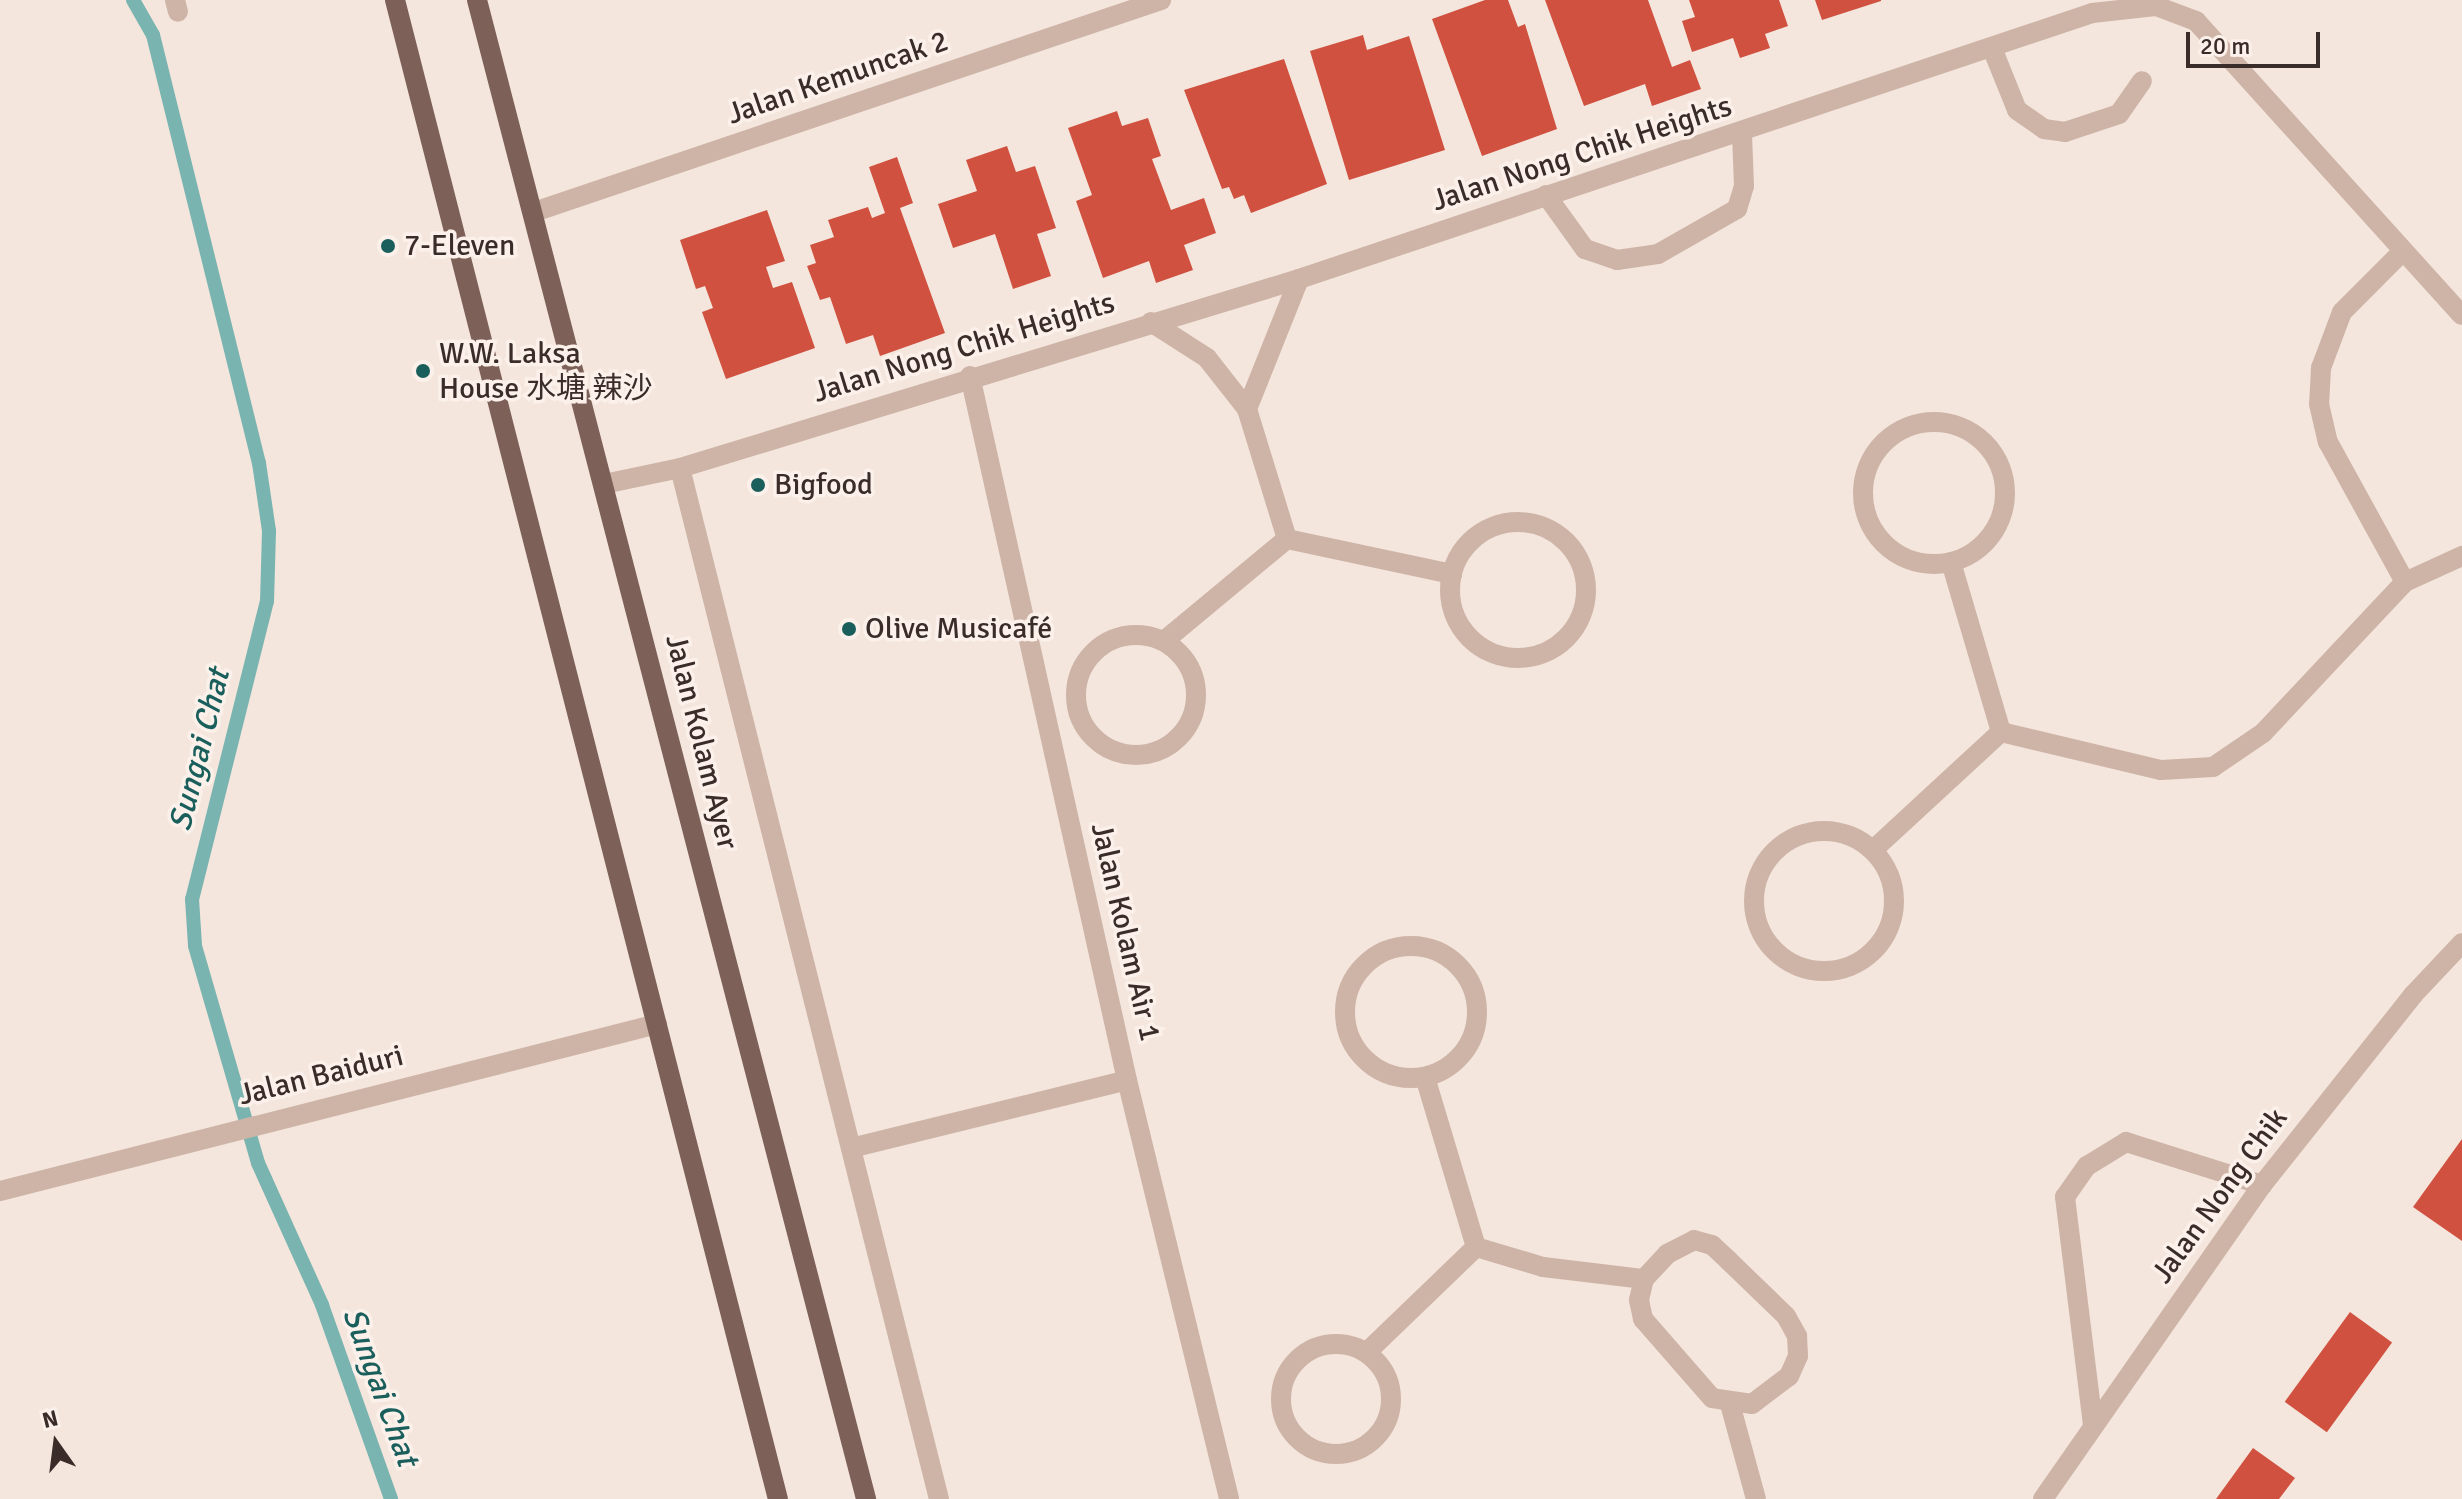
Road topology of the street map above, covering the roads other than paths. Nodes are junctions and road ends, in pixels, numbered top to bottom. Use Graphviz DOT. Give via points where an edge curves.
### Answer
graph roads {
  1 [pos="395,0"];
  2 [pos="477,0"];
  3 [pos="1161,0"];
  4 [pos="1992,48"];
  5 [pos="2142,81"];
  6 [pos="1742,134"];
  7 [pos="1546,195"];
  8 [pos="534,212"];
  9 [pos="2403,251"];
  10 [pos="1299,279"];
  11 [pos="2462,315"];
  12 [pos="1151,322"];
  13 [pos="970,376"];
  14 [pos="1247,409"];
  15 [pos="680,468"];
  16 [pos="604,484"];
  17 [pos="1287,539"];
  18 [pos="2462,556"];
  19 [pos="1951,562"];
  20 [pos="1452,574"];
  21 [pos="2405,582"];
  22 [pos="1164,641"];
  23 [pos="2001,732"];
  24 [pos="1873,850"];
  25 [pos="2462,943"];
  26 [pos="657,1024"];
  27 [pos="1425,1077"];
  28 [pos="1127,1080"];
  29 [pos="851,1148"];
  30 [pos="2262,1185"];
  31 [pos="0,1191"];
  32 [pos="1476,1247"];
  33 [pos="1644,1279"];
  34 [pos="1367,1352"];
  35 [pos="1730,1404"];
  36 [pos="2093,1425"];
  37 [pos="778,1499"];
  38 [pos="866,1499"];
  39 [pos="939,1499"];
  40 [pos="1229,1499"];
  41 [pos="1756,1499"];
  42 [pos="2043,1499"];
  1 -- 26 [label="main road"];
  2 -- 8 [label="main road, Jalan Kolam Ayer"];
  3 -- 8 [label="street, Jalan Kemuncak 2"];
  4 -- 5 [label="street" via="2017,110 2044,129 2065,132 2119,114"];
  4 -- 6 [label="street, Jalan Nong Chik Heights"];
  4 -- 9 [label="street, Jalan Nong Chik Heights" via="2092,13 2156,6 2196,21"];
  6 -- 7 [label="street, Jalan Nong Chik Heights"];
  6 -- 7 [label="street" via="1744,186 1737,209 1658,254 1617,260 1585,249"];
  7 -- 10 [label="street, Jalan Nong Chik Heights"];
  8 -- 16 [label="main road, Jalan Kolam Ayer"];
  9 -- 11 [label="street, Jalan Nong Chik Heights"];
  9 -- 21 [label="street" via="2342,312 2321,368 2319,404 2328,442"];
  10 -- 12 [label="street, Jalan Nong Chik Heights"];
  10 -- 14 [label="street"];
  12 -- 13 [label="street, Jalan Nong Chik Heights"];
  12 -- 14 [label="street" via="1207,358"];
  13 -- 15 [label="street, Jalan Nong Chik Heights"];
  13 -- 28 [label="street, Jalan Kolam Air 1"];
  14 -- 17 [label="street"];
  15 -- 16 [label="street, Jalan Nong Chik Heights"];
  15 -- 29 [label="street"];
  16 -- 38 [label="main road, Jalan Kolam Ayer"];
  17 -- 20 [label="street"];
  17 -- 22 [label="street"];
  18 -- 21 [label="street"];
  19 -- 19 [label="street" via="1929,563 1887,547 1865,509 1863,486 1881,446 1921,423 1968,430 1987,445 2000,466 2005,489 2002,514 1991,535"];
  19 -- 23 [label="street"];
  20 -- 20 [label="street" via="1460,554 1495,526 1538,525 1574,550 1584,569 1583,613 1554,648 1510,659 1469,638 1456,619"];
  21 -- 23 [label="street" via="2263,733 2213,767 2161,770"];
  22 -- 22 [label="street" via="1192,671 1195,713 1170,746 1130,755 1110,749 1094,738 1080,714 1077,687 1082,668 1093,653 1118,639 1145,636"];
  23 -- 24 [label="street"];
  24 -- 24 [label="street" via="1886,867 1894,911 1874,949 1856,963 1813,970 1773,948 1759,929 1754,906 1766,860 1784,844 1817,832 1852,837"];
  25 -- 30 [label="street, Jalan Nong Chik" via="2413,995"];
  26 -- 31 [label="street, Jalan Baiduri"];
  26 -- 37 [label="main road"];
  27 -- 27 [label="street" via="1404,1077 1375,1066 1353,1045 1346,1025 1348,994 1363,966 1401,946 1445,954 1463,969 1478,1010 1464,1053"];
  27 -- 32 [label="street"];
  28 -- 29 [label="street"];
  28 -- 40 [label="street, Jalan Kolam Air 1"];
  29 -- 39 [label="street"];
  30 -- 36 [label="street, Jalan Nong Chik"];
  30 -- 36 [label="street" via="2126,1142 2087,1166 2065,1197"];
  32 -- 33 [label="street" via="1543,1267"];
  32 -- 34 [label="street"];
  33 -- 35 [label="street" via="1639,1300 1643,1319 1712,1398"];
  33 -- 35 [label="street" via="1667,1254 1694,1240 1712,1245 1786,1316 1797,1336 1798,1356 1789,1376 1752,1404"];
  34 -- 34 [label="street" via="1381,1366 1391,1402 1377,1437 1343,1454 1306,1446 1284,1419 1281,1394 1289,1369 1316,1347 1333,1344"];
  35 -- 41 [label="street"];
  36 -- 42 [label="street, Jalan Nong Chik"];
}
